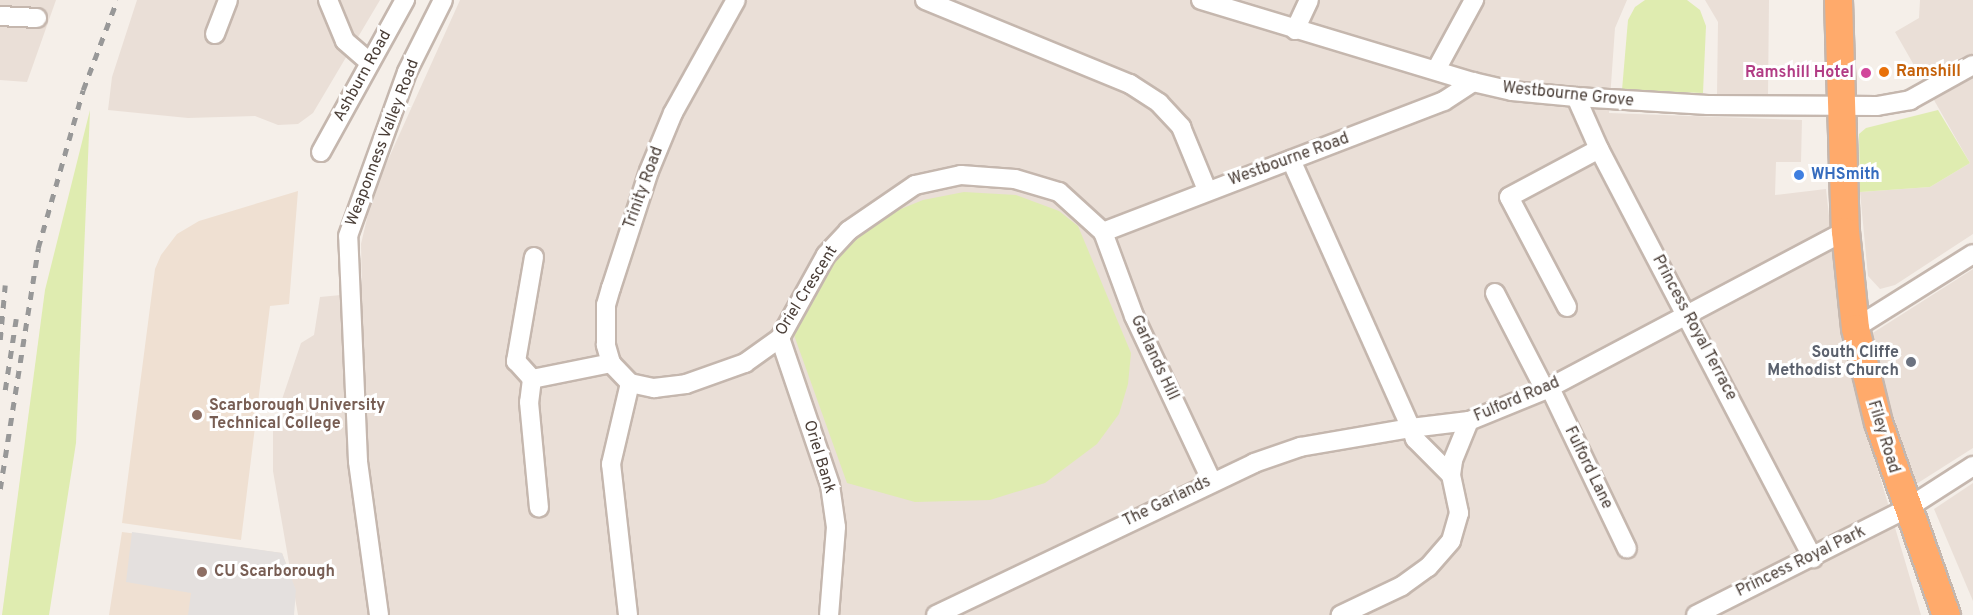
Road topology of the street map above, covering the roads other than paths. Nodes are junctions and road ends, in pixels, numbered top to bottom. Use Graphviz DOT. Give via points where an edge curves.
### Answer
graph roads {
  1 [pos="228,0"];
  2 [pos="328,0"];
  3 [pos="405,0"];
  4 [pos="443,0"];
  5 [pos="736,0"];
  6 [pos="925,0"];
  7 [pos="1202,0"];
  8 [pos="1309,0"];
  9 [pos="1474,0"];
  10 [pos="1838,0"];
  11 [pos="2,11"];
  12 [pos="37,18"];
  13 [pos="1295,30"];
  14 [pos="215,34"];
  15 [pos="370,63"];
  16 [pos="1973,65"];
  17 [pos="1436,70"];
  18 [pos="1473,82"];
  19 [pos="1576,97"];
  20 [pos="1840,108"];
  21 [pos="1599,148"];
  22 [pos="321,152"];
  23 [pos="1291,160"];
  24 [pos="1207,190"];
  25 [pos="1845,231"];
  26 [pos="1103,232"];
  27 [pos="1973,254"];
  28 [pos="534,257"];
  29 [pos="1495,293"];
  30 [pos="1567,308"];
  31 [pos="1687,316"];
  32 [pos="1855,328"];
  33 [pos="780,338"];
  34 [pos="611,363"];
  35 [pos="532,379"];
  36 [pos="630,383"];
  37 [pos="1547,389"];
  38 [pos="1469,421"];
  39 [pos="1411,428"];
  40 [pos="1973,466"];
  41 [pos="1451,475"];
  42 [pos="1211,480"];
  43 [pos="539,508"];
  44 [pos="1906,508"];
  45 [pos="1627,549"];
  46 [pos="1813,558"];
  47 [pos="379,615"];
  48 [pos="628,615"];
  49 [pos="829,615"];
  50 [pos="936,615"];
  51 [pos="1341,615"];
  52 [pos="1696,615"];
  53 [pos="1946,615"];
  1 -- 14 [label="street"];
  2 -- 15 [label="street" via="345,40"];
  3 -- 15 [label="street, Ashburn Road"];
  4 -- 47 [label="street, Weaponness Valley Road" via="407,72 348,236 358,461"];
  5 -- 34 [label="street, Trinity Road" via="673,113 649,171 606,305 606,345"];
  6 -- 24 [label="street" via="1130,84 1159,103 1181,127"];
  7 -- 13 [label="street, Westbourne Grove"];
  8 -- 13 [label="street"];
  9 -- 17 [label="street"];
  10 -- 20 [label="highway, Filey Road"];
  11 -- 12 [label="street"];
  13 -- 17 [label="street, Westbourne Grove"];
  15 -- 22 [label="street, Ashburn Road"];
  16 -- 20 [label="street, Westbourne Grove" via="1910,100"];
  17 -- 18 [label="street, Westbourne Grove"];
  18 -- 19 [label="street, Westbourne Grove" via="1512,91"];
  18 -- 23 [label="street, Westbourne Road" via="1444,101"];
  19 -- 20 [label="street, Westbourne Grove"];
  19 -- 21 [label="street, Princess Royal Terrace"];
  20 -- 25 [label="highway, Filey Road"];
  21 -- 30 [label="street" via="1509,197"];
  21 -- 31 [label="street, Princess Royal Terrace"];
  23 -- 24 [label="street, Westbourne Road"];
  23 -- 39 [label="street"];
  24 -- 26 [label="street, Westbourne Road"];
  25 -- 31 [label="street, Fulford Road"];
  25 -- 32 [label="highway, Filey Road"];
  26 -- 33 [label="street, Oriel Crescent" via="1059,192 1015,179 961,175 915,185 848,231 826,255"];
  26 -- 42 [label="street, Garlands Hill" via="1134,316"];
  27 -- 32 [label="street"];
  28 -- 35 [label="street" via="516,361"];
  29 -- 37 [label="street, Fulford Lane"];
  31 -- 37 [label="street, Fulford Road"];
  31 -- 46 [label="street, Princess Royal Terrace"];
  32 -- 44 [label="highway, Filey Road" via="1863,372"];
  33 -- 36 [label="street, Oriel Crescent" via="746,363 686,384 654,388"];
  33 -- 49 [label="street, Oriel Bank" via="830,485 836,527"];
  34 -- 35 [label="street"];
  34 -- 36 [label="street"];
  35 -- 43 [label="street" via="529,402"];
  36 -- 48 [label="street" via="611,464"];
  37 -- 38 [label="street, Fulford Road"];
  37 -- 45 [label="street, Fulford Lane"];
  38 -- 39 [label="street, Fulford Road"];
  38 -- 41 [label="street"];
  39 -- 41 [label="street" via="1415,439"];
  39 -- 42 [label="street, The Garlands" via="1300,447"];
  40 -- 44 [label="street, Princess Royal Park"];
  41 -- 51 [label="street" via="1459,513 1451,541 1428,567 1402,585"];
  42 -- 50 [label="street, The Garlands"];
  44 -- 46 [label="street, Princess Royal Park"];
  44 -- 53 [label="highway, Filey Road"];
  46 -- 52 [label="street, Princess Royal Park"];
}
